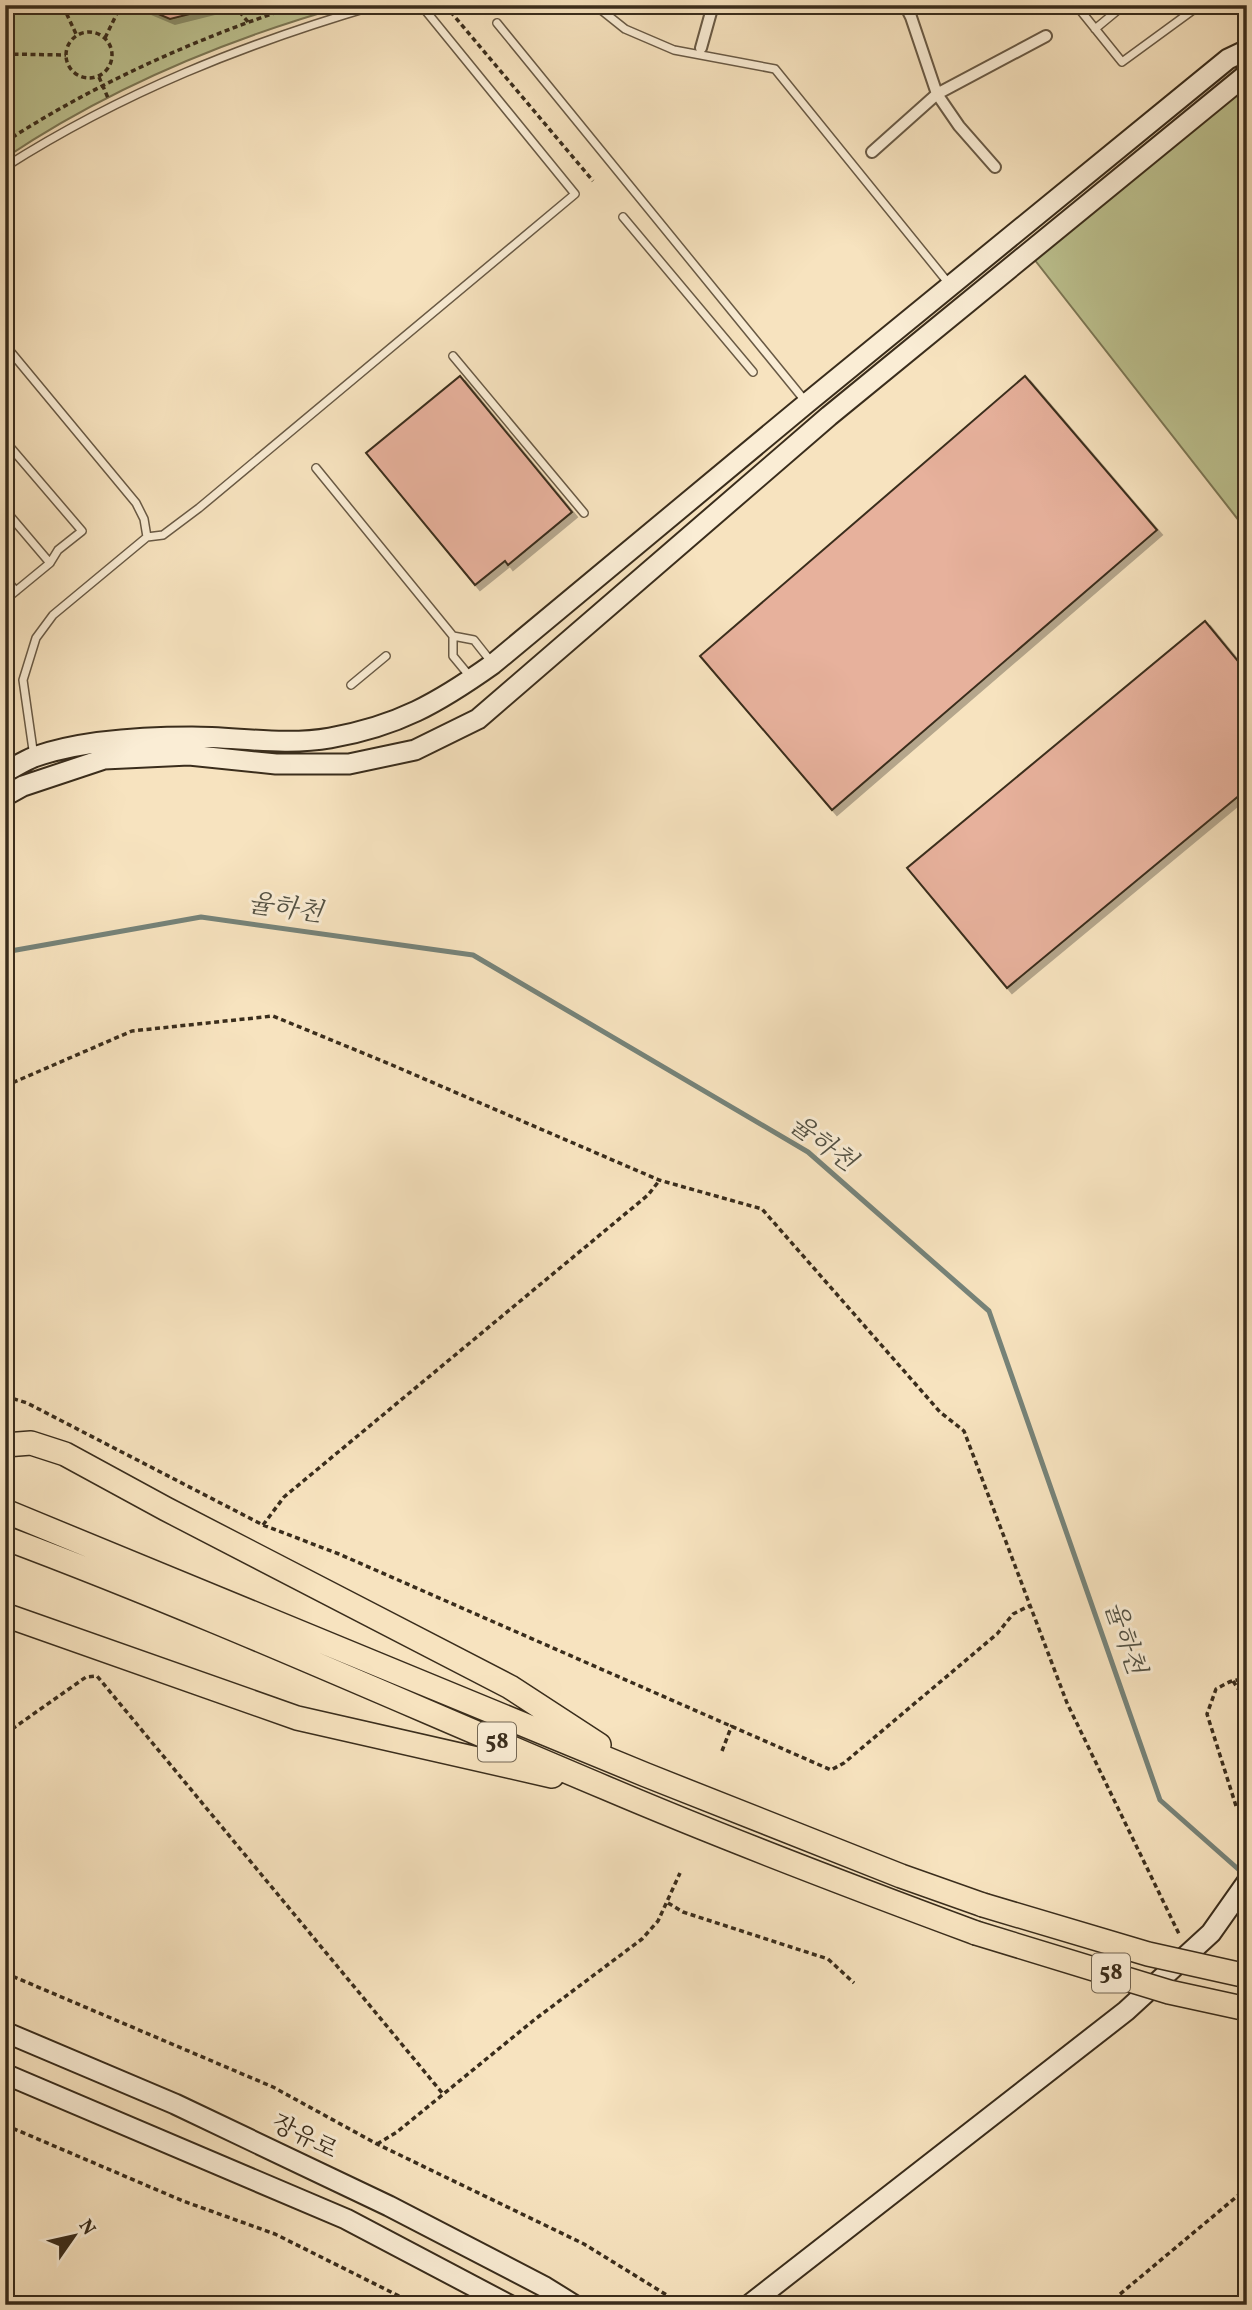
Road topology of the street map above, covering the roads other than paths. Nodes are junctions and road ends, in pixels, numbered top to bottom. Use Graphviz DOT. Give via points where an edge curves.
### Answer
graph roads {
  1 [pos="377,5"];
  2 [pos="421,5"];
  3 [pos="595,5"];
  4 [pos="713,5"];
  5 [pos="905,5"];
  6 [pos="1076,5"];
  7 [pos="1124,5"];
  8 [pos="1200,5"];
  9 [pos="497,23"];
  10 [pos="1095,29"];
  11 [pos="1046,36"];
  12 [pos="701,48"];
  13 [pos="1247,50"];
  14 [pos="1247,74"];
  15 [pos="937,94"];
  16 [pos="872,152"];
  17 [pos="5,167"];
  18 [pos="995,167"];
  19 [pos="623,217"];
  20 [pos="950,285"];
  21 [pos="5,345"];
  22 [pos="453,356"];
  23 [pos="754,372"];
  24 [pos="807,403"];
  25 [pos="5,441"];
  26 [pos="316,468"];
  27 [pos="5,510"];
  28 [pos="584,513"];
  29 [pos="147,537"];
  30 [pos="50,563"];
  31 [pos="5,579"];
  32 [pos="16,592"];
  33 [pos="5,600"];
  34 [pos="453,636"];
  35 [pos="386,656"];
  36 [pos="493,664"];
  37 [pos="472,679"];
  38 [pos="351,685"];
  39 [pos="34,757"];
  40 [pos="5,772"];
  41 [pos="5,796"];
  42 [pos="5,1445"];
  43 [pos="5,1511"];
  44 [pos="13,1541"];
  45 [pos="5,1615"];
  46 [pos="646,1775"];
  47 [pos="609,1790"];
  48 [pos="1247,1882"];
  49 [pos="1247,1976"];
  50 [pos="1247,2009"];
  51 [pos="5,2032"];
  52 [pos="5,2074"];
  53 [pos="509,2305"];
  54 [pos="574,2305"];
  55 [pos="749,2305"];
  1 -- 17 [label="lane" via="279,35 186,71 108,107"];
  2 -- 29 [label="lane" via="575,194 199,508 163,535"];
  3 -- 20 [label="lane" via="625,29 674,50 775,69"];
  4 -- 12 [label="street"];
  5 -- 15 [label="street"];
  6 -- 10 [label="lane"];
  7 -- 10 [label="lane"];
  8 -- 10 [label="lane" via="1122,62"];
  9 -- 24 [label="lane"];
  11 -- 15 [label="street"];
  13 -- 20 [label="main road" via="1228,59"];
  14 -- 41 [label="main road" via="829,416 478,719 415,750 349,764 276,764 190,755 104,760"];
  15 -- 16 [label="street"];
  15 -- 18 [label="street"];
  19 -- 23 [label="lane"];
  20 -- 24 [label="main road"];
  21 -- 29 [label="lane" via="136,503 145,519"];
  22 -- 28 [label="lane"];
  24 -- 36 [label="main road"];
  25 -- 30 [label="lane" via="82,531"];
  26 -- 34 [label="lane"];
  27 -- 30 [label="lane"];
  29 -- 39 [label="lane" via="53,615 36,638 23,680"];
  30 -- 32 [label="lane"];
  31 -- 32 [label="lane"];
  32 -- 33 [label="lane"];
  34 -- 36 [label="lane" via="474,640"];
  34 -- 37 [label="lane" via="453,656"];
  35 -- 38 [label="lane"];
  36 -- 37 [label="main road"];
  37 -- 39 [label="main road" via="399,721 328,738 100,742"];
  39 -- 40 [label="main road"];
  42 -- 46 [label="highway" via="31,1443 65,1454 510,1687"];
  43 -- 46 [label="highway, 58"];
  44 -- 47 [label="highway, 58" via="307,1660"];
  45 -- 47 [label="highway" via="297,1718"];
  46 -- 49 [label="highway, 58, bridge" via="983,1905 1149,1954"];
  47 -- 50 [label="highway, 58, bridge" via="976,1933 1169,1992"];
  48 -- 55 [label="main road" via="1211,1933 1126,2011"];
  51 -- 54 [label="main road, 장유로" via="175,2104 389,2206"];
  52 -- 53 [label="main road" via="346,2220"];
}
